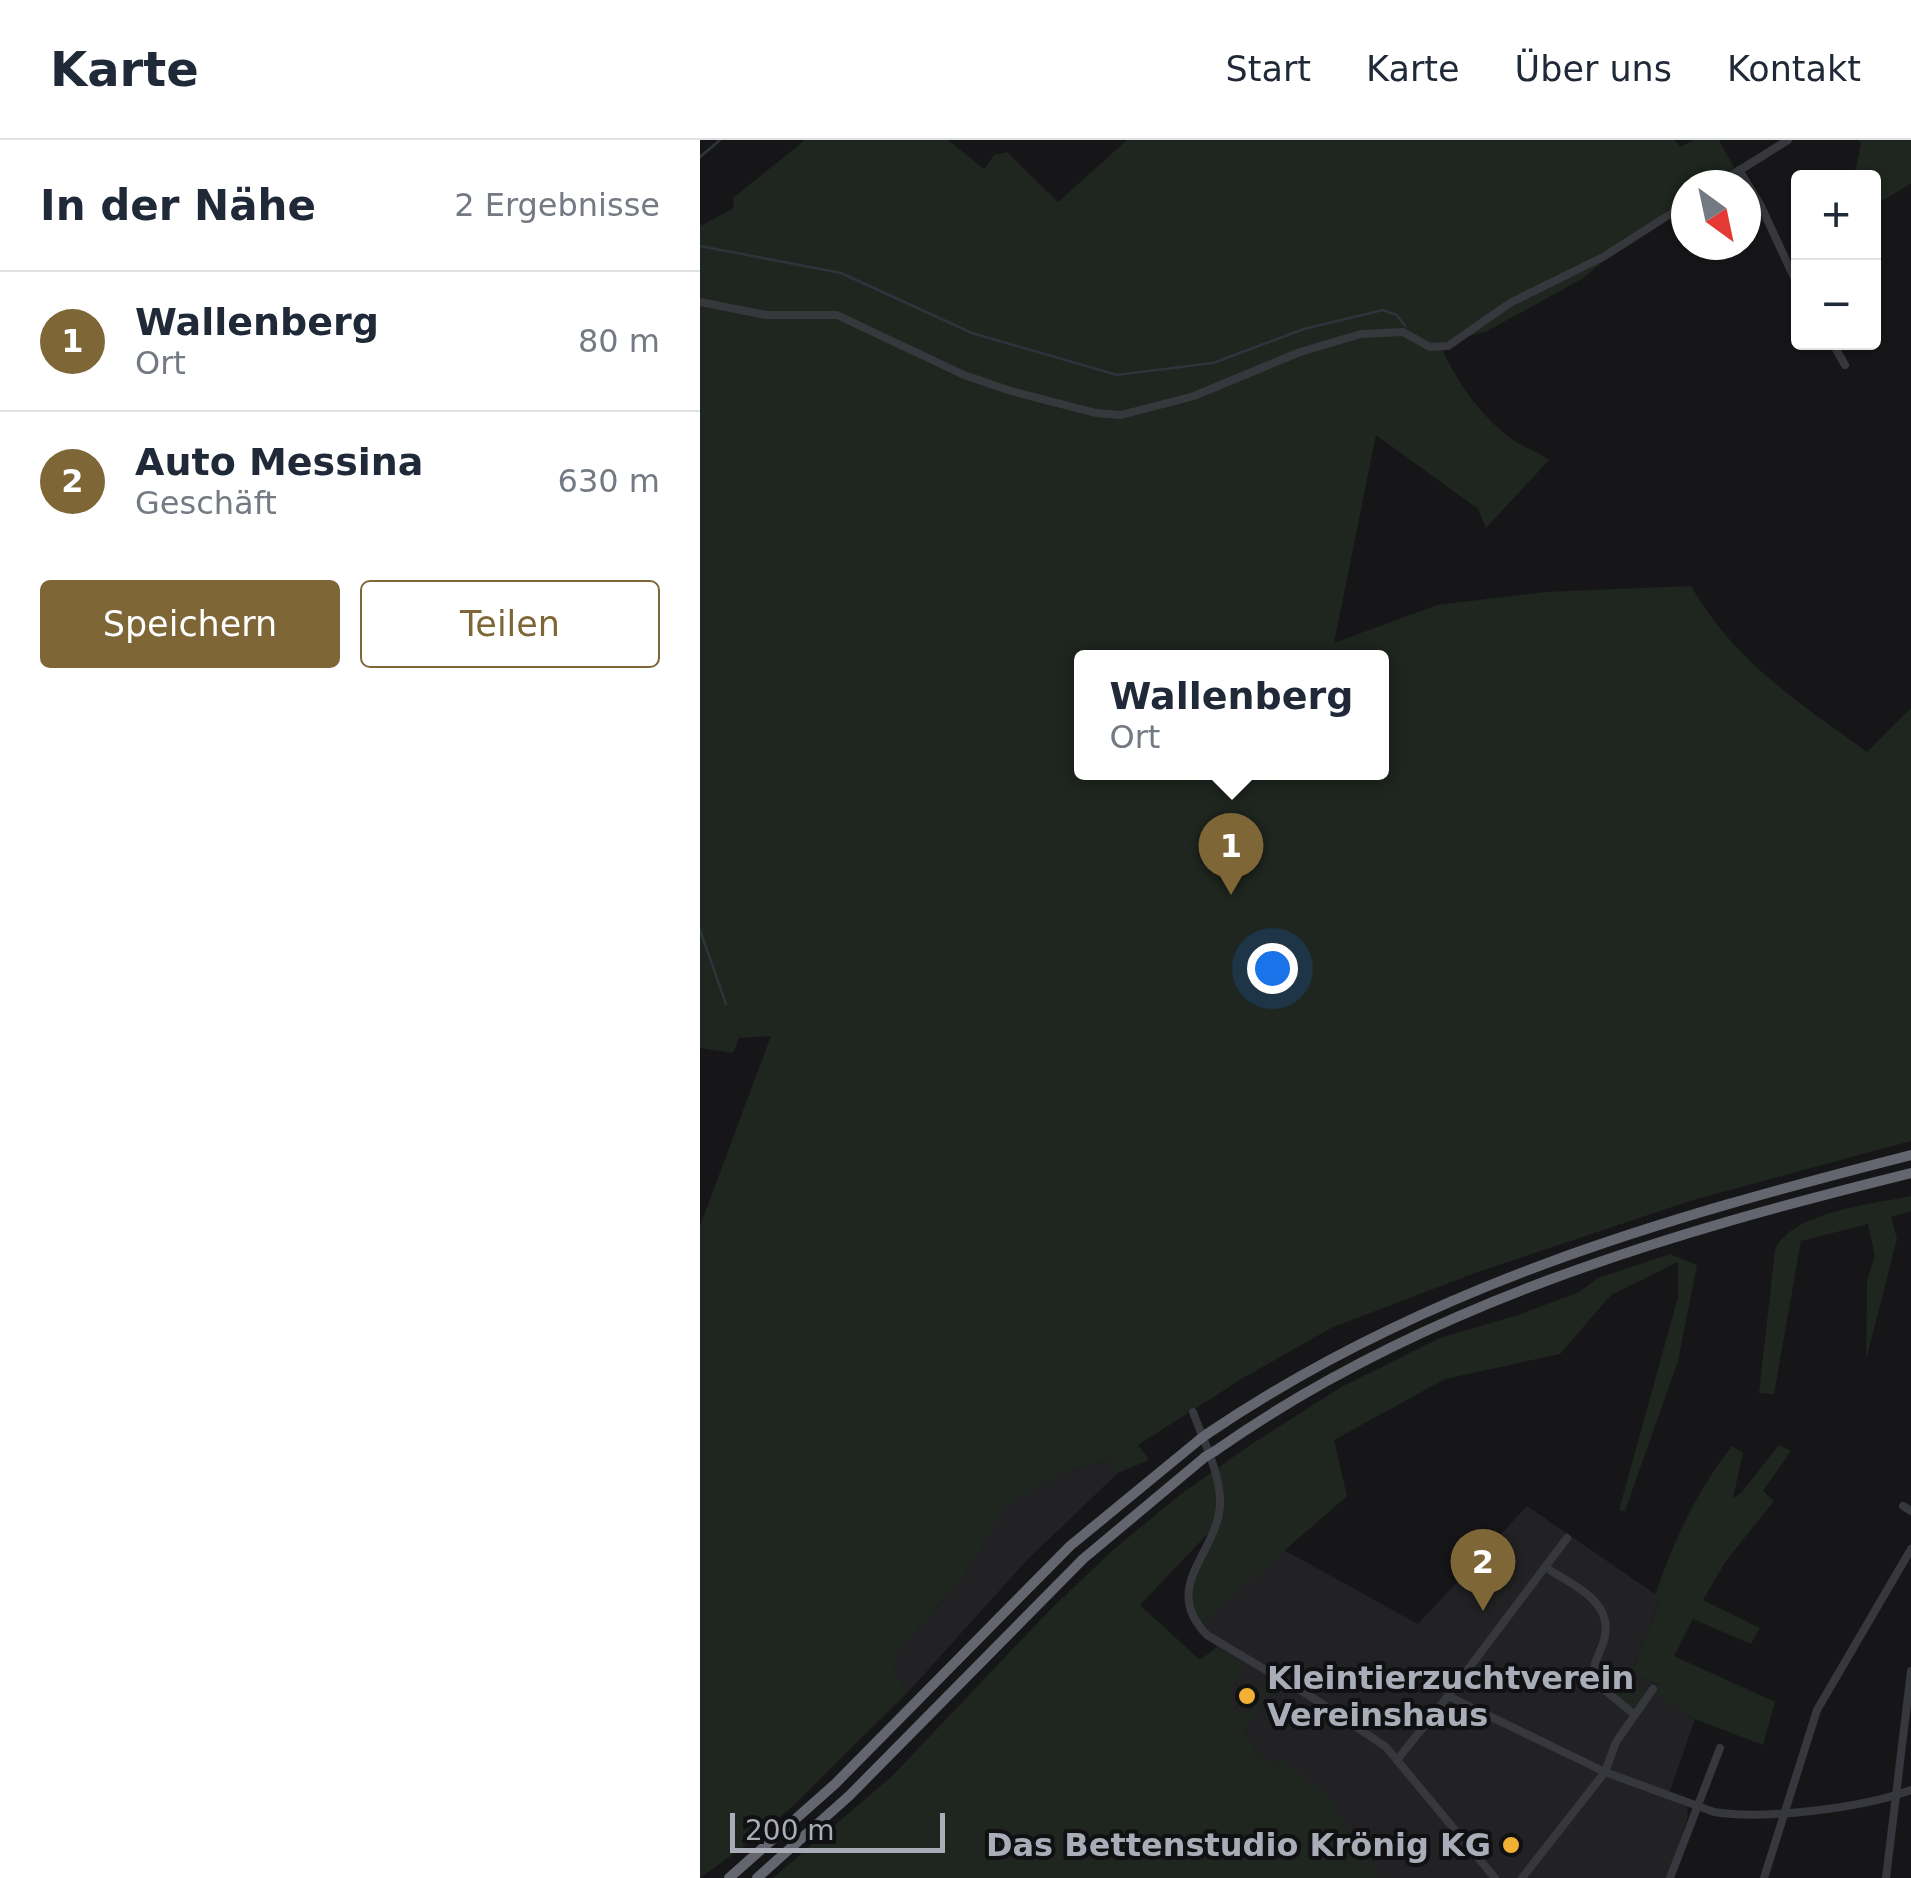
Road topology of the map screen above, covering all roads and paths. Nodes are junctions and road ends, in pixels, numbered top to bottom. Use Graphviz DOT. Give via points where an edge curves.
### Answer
graph roads {
  1 [pos="1788,140"];
  2 [pos="1739,170"];
  3 [pos="1761,206"];
  4 [pos="1671,214"];
  5 [pos="1791,271"];
  6 [pos="700,302"];
  7 [pos="1837,350"];
  8 [pos="1845,365"];
  9 [pos="1911,1154"];
  10 [pos="1911,1172"];
  11 [pos="1194,1412"];
  12 [pos="1567,1538"];
  13 [pos="1911,1549"];
  14 [pos="1544,1567"];
  15 [pos="1911,1671"];
  16 [pos="1653,1689"];
  17 [pos="1448,1696"];
  18 [pos="1634,1715"];
  19 [pos="1720,1748"];
  20 [pos="1397,1760"];
  21 [pos="1605,1772"];
  22 [pos="1911,1790"];
  23 [pos="1895,1796"];
  24 [pos="1697,1806"];
  25 [pos="1783,1812"];
  26 [pos="729,1878"];
  27 [pos="757,1878"];
  28 [pos="1495,1878"];
  29 [pos="1522,1878"];
  30 [pos="1670,1878"];
  31 [pos="1764,1878"];
  32 [pos="1886,1878"];
  1 -- 2 [label="street"];
  3 -- 5 [label="street"];
  4 -- 6 [label="street" via="1448,346 1430,346 1403,332 1361,334 1194,396 1122,415 964,375 838,315 766,316"];
  7 -- 8 [label="street"];
  9 -- 26 [label="highway" via="1625,1236 1470,1292 1339,1352 1203,1437 1070,1546 835,1784"];
  10 -- 27 [label="highway" via="1710,1227 1474,1308 1330,1377 1210,1454 1083,1558 848,1796"];
  11 -- 20 [label="street" via="1220,1500 1216,1529 1188,1590 1198,1626 1370,1734"];
  12 -- 14 [label="street"];
  13 -- 25 [label="street" via="1829,1686"];
  14 -- 17 [label="street"];
  14 -- 18 [label="street" via="1597,1602 1608,1632 1594,1678"];
  15 -- 23 [label="street"];
  16 -- 18 [label="street"];
  17 -- 20 [label="street"];
  17 -- 21 [label="street"];
  18 -- 21 [label="street"];
  19 -- 24 [label="street"];
  20 -- 28 [label="street"];
  21 -- 24 [label="street"];
  21 -- 29 [label="street"];
  22 -- 23 [label="street"];
  23 -- 25 [label="street"];
  23 -- 32 [label="street"];
  24 -- 25 [label="street" via="1732,1815"];
  24 -- 30 [label="street"];
  25 -- 31 [label="street"];
}
